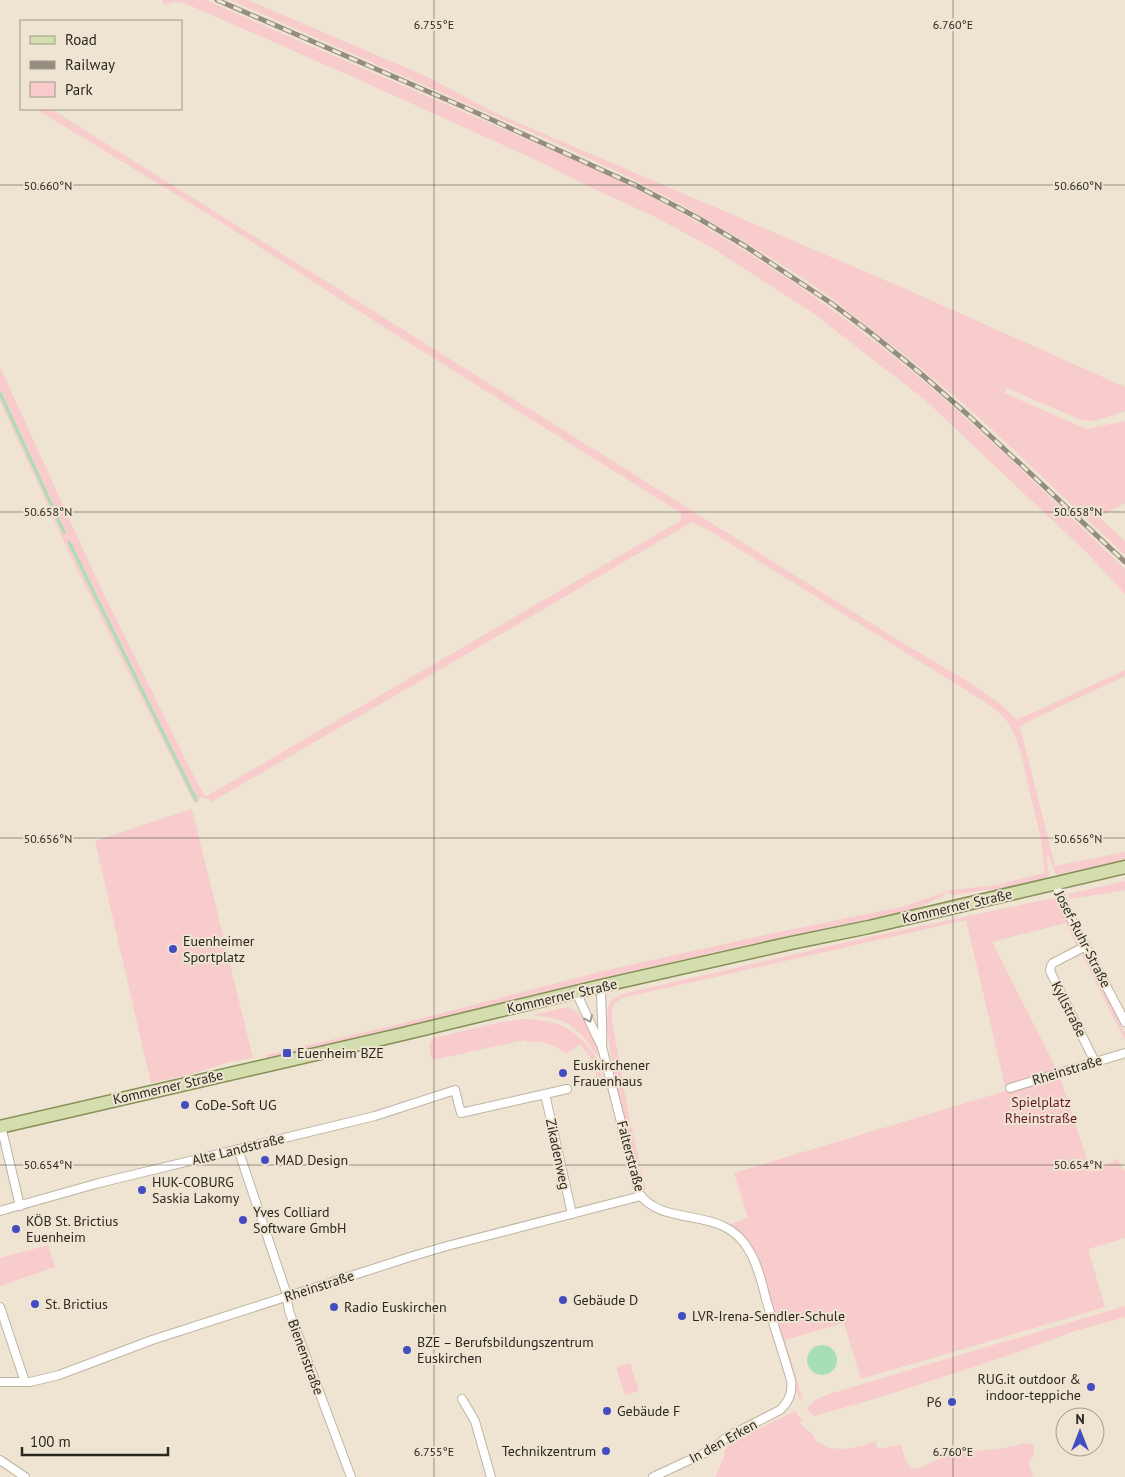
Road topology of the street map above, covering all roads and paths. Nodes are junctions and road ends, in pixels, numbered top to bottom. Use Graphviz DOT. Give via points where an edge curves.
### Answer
graph roads {
  1 [pos="1125,867"];
  2 [pos="1055,883"];
  3 [pos="1086,946"];
  4 [pos="601,986"];
  5 [pos="576,992"];
  6 [pos="1125,1022"];
  7 [pos="602,1047"];
  8 [pos="1125,1053"];
  9 [pos="1095,1062"];
  10 [pos="1010,1088"];
  11 [pos="567,1089"];
  12 [pos="545,1094"];
  13 [pos="1,1127"];
  14 [pos="238,1149"];
  15 [pos="641,1196"];
  16 [pos="20,1206"];
  17 [pos="0,1211"];
  18 [pos="572,1214"];
  19 [pos="287,1297"];
  20 [pos="0,1307"];
  21 [pos="0,1382"];
  22 [pos="25,1382"];
  23 [pos="462,1399"];
  24 [pos="789,1399"];
  25 [pos="0,1460"];
  26 [pos="25,1477"];
  27 [pos="351,1477"];
  28 [pos="492,1477"];
  29 [pos="653,1477"];
  1 -- 2 [label="main road, Kommerner Straße"];
  2 -- 3 [label="street, Josef-Ruhr-Straße"];
  2 -- 4 [label="main road, Kommerner Straße"];
  3 -- 6 [label="street, Josef-Ruhr-Straße"];
  3 -- 9 [label="street, Kyllstraße" via="1053,963 1050,971"];
  4 -- 5 [label="main road, Kommerner Straße"];
  4 -- 7 [label="street, Falterstraße"];
  5 -- 7 [label="street, Falterstraße, one-way"];
  5 -- 13 [label="main road, Kommerner Straße"];
  7 -- 15 [label="street, Falterstraße" via="635,1183"];
  8 -- 9 [label="street, Rheinstraße"];
  9 -- 10 [label="street, Rheinstraße"];
  11 -- 12 [label="street"];
  12 -- 14 [label="street, Alte Landstraße" via="461,1113 455,1090 375,1116"];
  12 -- 18 [label="street, Zikadenweg"];
  13 -- 16 [label="street"];
  14 -- 16 [label="street, Alte Landstraße"];
  14 -- 19 [label="street, Bienenstraße"];
  15 -- 18 [label="street, Rheinstraße"];
  15 -- 24 [label="street, Falterstraße" via="658,1209 722,1225 746,1244 757,1267 789,1374"];
  16 -- 17 [label="street, Alte Landstraße"];
  18 -- 19 [label="street, Rheinstraße" via="447,1246"];
  19 -- 22 [label="street, Rheinstraße" via="152,1340 59,1375"];
  19 -- 27 [label="street, Bienenstraße" via="292,1319"];
  20 -- 22 [label="street"];
  21 -- 22 [label="street, Rheinstraße"];
  23 -- 28 [label="street" via="475,1421"];
  24 -- 29 [label="street, In den Erken" via="776,1413 727,1437 713,1449"];
  25 -- 26 [label="street"];
}
